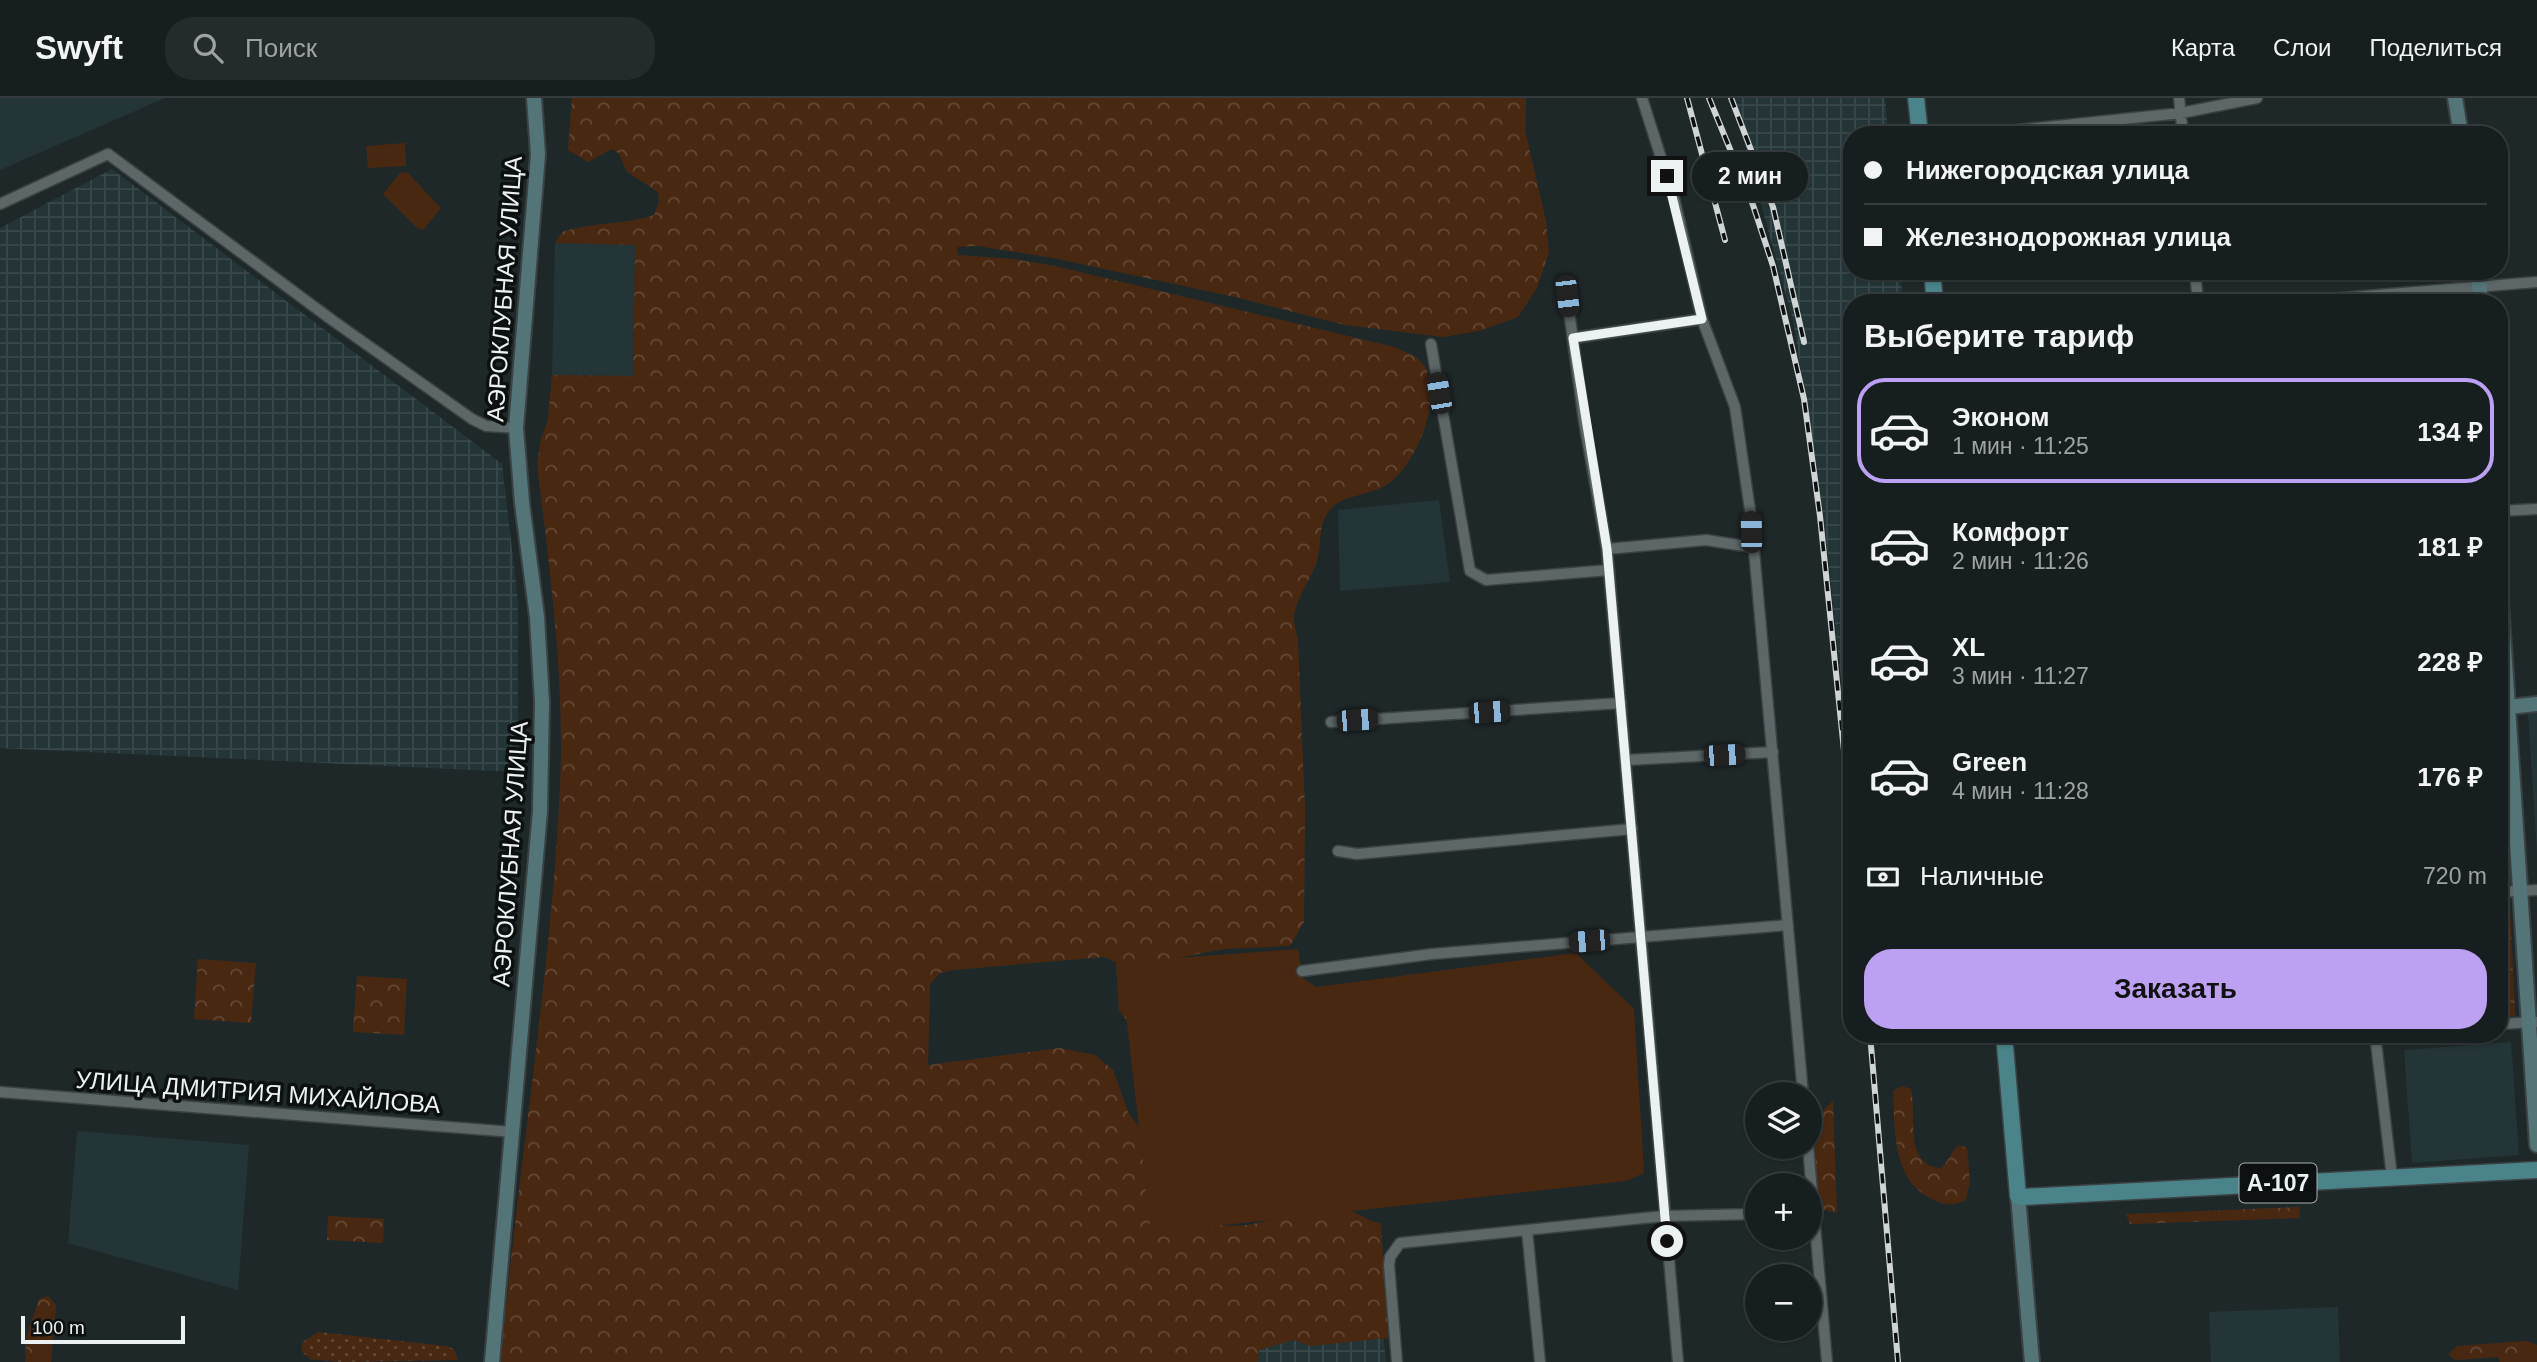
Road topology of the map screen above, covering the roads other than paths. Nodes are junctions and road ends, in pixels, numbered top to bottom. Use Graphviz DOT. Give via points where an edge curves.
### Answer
graph roads {
  1 [pos="534,98"];
  2 [pos="1642,98"];
  3 [pos="1916,98"];
  4 [pos="2179,98"];
  5 [pos="2257,98"];
  6 [pos="2455,98"];
  7 [pos="2181,113"];
  8 [pos="1919,126"];
  9 [pos="2056,126"];
  10 [pos="2182,126"];
  11 [pos="2459,126"];
  12 [pos="0,204"];
  13 [pos="2537,282"];
  14 [pos="2485,294"];
  15 [pos="1567,296"];
  16 [pos="1702,319"];
  17 [pos="1573,338"];
  18 [pos="1431,344"];
  19 [pos="516,428"];
  20 [pos="2537,509"];
  21 [pos="2508,511"];
  22 [pos="1751,547"];
  23 [pos="1607,549"];
  24 [pos="1609,570"];
  25 [pos="1621,703"];
  26 [pos="2537,705"];
  27 [pos="2508,707"];
  28 [pos="1331,722"];
  29 [pos="2508,748"];
  30 [pos="1773,752"];
  31 [pos="1627,760"];
  32 [pos="1632,829"];
  33 [pos="1338,851"];
  34 [pos="2537,890"];
  35 [pos="2522,891"];
  36 [pos="2508,892"];
  37 [pos="1788,925"];
  38 [pos="1641,936"];
  39 [pos="1301,971"];
  40 [pos="2533,1022"];
  41 [pos="2508,1023"];
  42 [pos="2005,1043"];
  43 [pos="2376,1043"];
  44 [pos="1802,1082"];
  45 [pos="0,1092"];
  46 [pos="512,1132"];
  47 [pos="2537,1145"];
  48 [pos="2537,1170"];
  49 [pos="2392,1177"];
  50 [pos="2018,1196"];
  51 [pos="1745,1214"];
  52 [pos="1664,1216"];
  53 [pos="1527,1230"];
  54 [pos="1816,1250"];
  55 [pos="492,1362"];
  56 [pos="1397,1362"];
  57 [pos="1540,1362"];
  58 [pos="1678,1362"];
  59 [pos="1827,1362"];
  60 [pos="2032,1362"];
  1 -- 19 [label="street, АЭРОКЛУБНАЯ УЛИЦА" via="538,154"];
  2 -- 16 [label="street" via="1675,202"];
  3 -- 8 [label="main road"];
  4 -- 7 [label="street"];
  5 -- 7 [label="street"];
  6 -- 11 [label="street"];
  7 -- 9 [label="street"];
  7 -- 10 [label="street"];
  12 -- 19 [label="street" via="107,154 472,419 486,426"];
  13 -- 14 [label="street"];
  15 -- 17 [label="street"];
  16 -- 17 [label="street"];
  16 -- 22 [label="street" via="1735,407"];
  17 -- 23 [label="street"];
  18 -- 24 [label="street" via="1474,575 1486,580"];
  19 -- 46 [label="street, АЭРОКЛУБНАЯ УЛИЦА" via="542,702 540,811"];
  20 -- 21 [label="street"];
  22 -- 23 [label="street" via="1706,540"];
  22 -- 30 [label="street"];
  23 -- 24 [label="street"];
  24 -- 25 [label="street"];
  25 -- 28 [label="street"];
  25 -- 31 [label="street"];
  26 -- 27 [label="street"];
  29 -- 35 [label="street"];
  30 -- 31 [label="street"];
  30 -- 37 [label="street"];
  31 -- 32 [label="street"];
  32 -- 33 [label="street" via="1357,854"];
  32 -- 38 [label="street"];
  34 -- 35 [label="street"];
  35 -- 36 [label="street"];
  35 -- 40 [label="street"];
  37 -- 38 [label="street"];
  37 -- 44 [label="street"];
  38 -- 39 [label="street"];
  38 -- 52 [label="street"];
  40 -- 41 [label="street"];
  40 -- 47 [label="street"];
  42 -- 50 [label="main road"];
  43 -- 49 [label="street"];
  45 -- 46 [label="street, УЛИЦА ДМИТРИЯ МИХАЙЛОВА"];
  46 -- 55 [label="street, АЭРОКЛУБНАЯ УЛИЦА"];
  48 -- 49 [label="main road, А-107"];
  49 -- 50 [label="main road, А-107"];
  50 -- 60 [label="street"];
  51 -- 52 [label="street"];
  52 -- 53 [label="street"];
  52 -- 58 [label="street"];
  53 -- 56 [label="street" via="1407,1240 1394,1248 1389,1265"];
  53 -- 57 [label="street"];
  54 -- 59 [label="street"];
}
